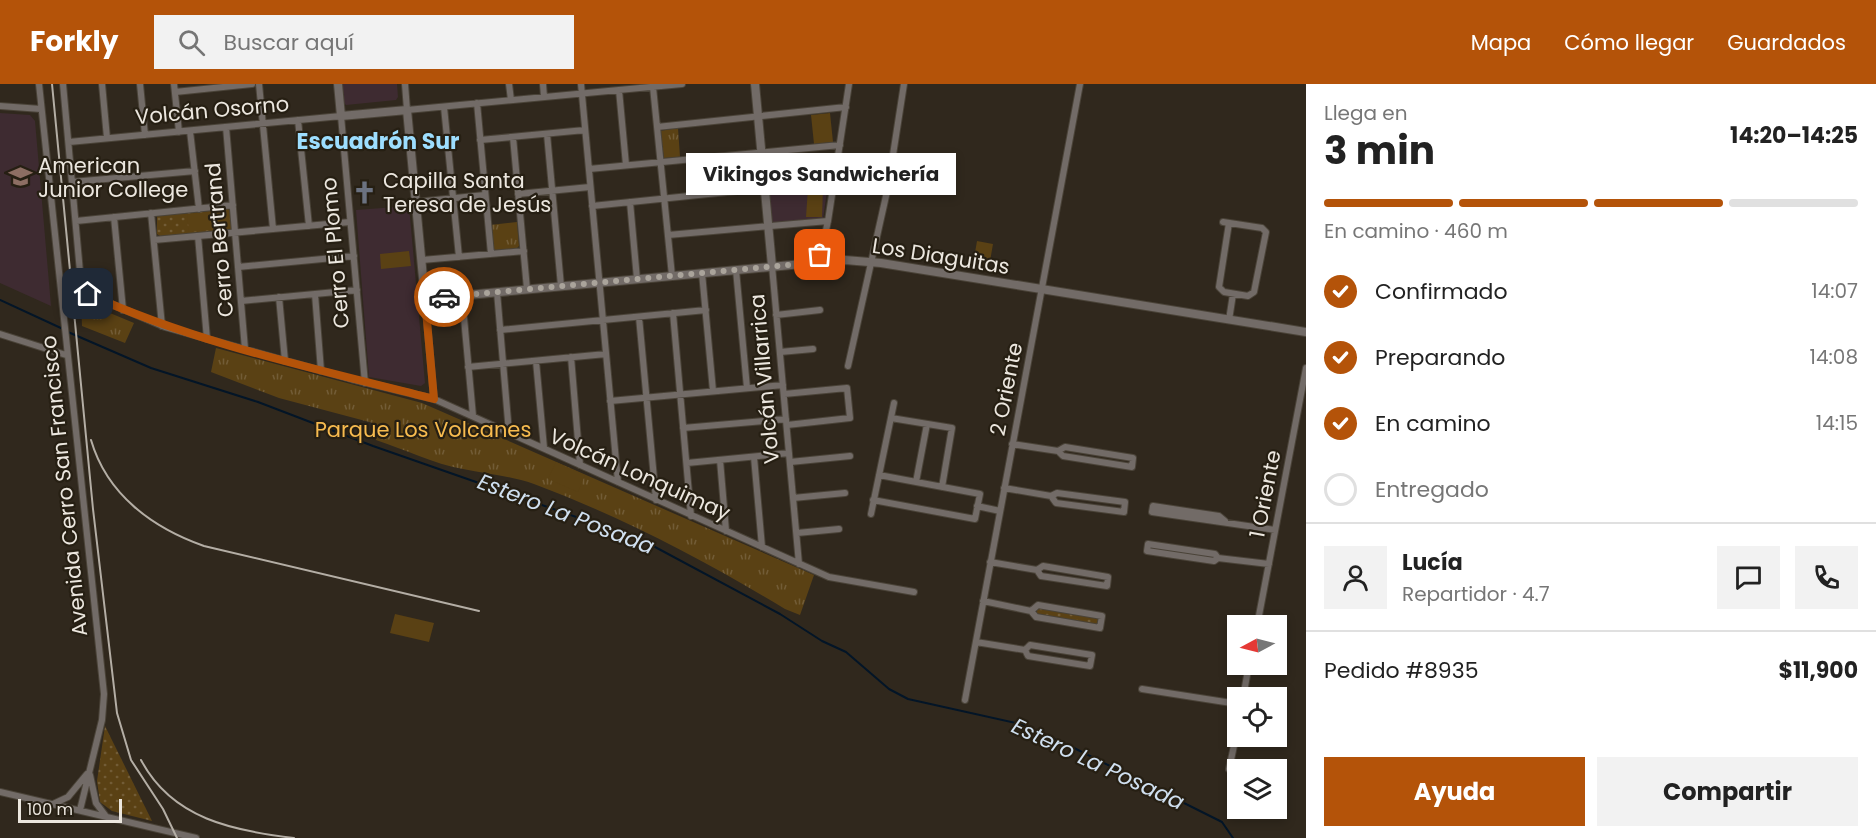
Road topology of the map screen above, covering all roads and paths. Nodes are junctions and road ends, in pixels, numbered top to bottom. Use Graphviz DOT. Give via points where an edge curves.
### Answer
graph roads {
  1 [pos="39,84"];
  2 [pos="63,84"];
  3 [pos="102,84"];
  4 [pos="140,84"];
  5 [pos="252,84"];
  6 [pos="259,84"];
  7 [pos="338,84"];
  8 [pos="405,84"];
  9 [pos="509,84"];
  10 [pos="543,84"];
  11 [pos="581,84"];
  12 [pos="682,84"];
  13 [pos="755,84"];
  14 [pos="849,84"];
  15 [pos="904,84"];
  16 [pos="1080,84"];
  17 [pos="653,87"];
  18 [pos="174,88"];
  19 [pos="619,90"];
  20 [pos="582,93"];
  21 [pos="544,97"];
  22 [pos="511,100"];
  23 [pos="477,104"];
  24 [pos="0,106"];
  25 [pos="444,106"];
  26 [pos="846,107"];
  27 [pos="41,109"];
  28 [pos="407,110"];
  29 [pos="341,116"];
  30 [pos="758,117"];
  31 [pos="298,120"];
  32 [pos="263,124"];
  33 [pos="226,127"];
  34 [pos="657,128"];
  35 [pos="190,130"];
  36 [pos="585,130"];
  37 [pos="179,132"];
  38 [pos="547,134"];
  39 [pos="145,135"];
  40 [pos="513,137"];
  41 [pos="107,138"];
  42 [pos="480,140"];
  43 [pos="69,142"];
  44 [pos="840,145"];
  45 [pos="761,152"];
  46 [pos="661,162"];
  47 [pos="626,165"];
  48 [pos="589,169"];
  49 [pos="195,171"];
  50 [pos="834,181"];
  51 [pos="72,182"];
  52 [pos="590,187"];
  53 [pos="764,189"];
  54 [pos="552,190"];
  55 [pos="518,194"];
  56 [pos="486,195"];
  57 [pos="453,198"];
  58 [pos="664,199"];
  59 [pos="416,202"];
  60 [pos="630,202"];
  61 [pos="233,206"];
  62 [pos="592,206"];
  63 [pos="199,209"];
  64 [pos="151,213"];
  65 [pos="114,217"];
  66 [pos="76,221"];
  67 [pos="828,221"];
  68 [pos="351,222"];
  69 [pos="309,225"];
  70 [pos="768,226"];
  71 [pos="273,229"];
  72 [pos="235,232"];
  73 [pos="668,235"];
  74 [pos="198,236"];
  75 [pos="154,240"];
  76 [pos="524,251"];
  77 [pos="491,254"];
  78 [pos="354,256"];
  79 [pos="459,257"];
  80 [pos="422,260"];
  81 [pos="819,262"];
  82 [pos="872,263"];
  83 [pos="772,266"];
  84 [pos="238,267"];
  85 [pos="736,270"];
  86 [pos="702,273"];
  87 [pos="672,276"];
  88 [pos="637,279"];
  89 [pos="599,283"];
  90 [pos="561,286"];
  91 [pos="1043,289"];
  92 [pos="357,290"];
  93 [pos="527,290"];
  94 [pos="496,292"];
  95 [pos="315,294"];
  96 [pos="1233,294"];
  97 [pos="462,296"];
  98 [pos="279,297"];
  99 [pos="425,299"];
  100 [pos="241,300"];
  101 [pos="123,310"];
  102 [pos="706,310"];
  103 [pos="819,310"];
  104 [pos="673,313"];
  105 [pos="776,315"];
  106 [pos="639,317"];
  107 [pos="603,320"];
  108 [pos="1228,320"];
  109 [pos="162,326"];
  110 [pos="500,330"];
  111 [pos="1306,332"];
  112 [pos="0,334"];
  113 [pos="207,339"];
  114 [pos="245,349"];
  115 [pos="813,349"];
  116 [pos="780,352"];
  117 [pos="606,354"];
  118 [pos="66,355"];
  119 [pos="570,357"];
  120 [pos="285,361"];
  121 [pos="536,361"];
  122 [pos="503,364"];
  123 [pos="848,366"];
  124 [pos="468,367"];
  125 [pos="1306,368"];
  126 [pos="321,371"];
  127 [pos="365,383"];
  128 [pos="783,385"];
  129 [pos="747,388"];
  130 [pos="713,391"];
  131 [pos="681,394"];
  132 [pos="784,394"];
  133 [pos="647,397"];
  134 [pos="434,399"];
  135 [pos="610,401"];
  136 [pos="894,403"];
  137 [pos="473,416"];
  138 [pos="891,418"];
  139 [pos="786,422"];
  140 [pos="927,424"];
  141 [pos="683,428"];
  142 [pos="509,433"];
  143 [pos="1012,444"];
  144 [pos="544,448"];
  145 [pos="1058,451"];
  146 [pos="789,453"];
  147 [pos="850,456"];
  148 [pos="754,457"];
  149 [pos="720,460"];
  150 [pos="790,462"];
  151 [pos="687,464"];
  152 [pos="580,465"];
  153 [pos="879,475"];
  154 [pos="618,482"];
  155 [pos="916,482"];
  156 [pos="942,487"];
  157 [pos="1004,488"];
  158 [pos="845,493"];
  159 [pos="1051,496"];
  160 [pos="793,498"];
  161 [pos="656,500"];
  162 [pos="873,500"];
  163 [pos="977,506"];
  164 [pos="1000,511"];
  165 [pos="870,514"];
  166 [pos="691,516"];
  167 [pos="1225,521"];
  168 [pos="839,529"];
  169 [pos="1275,530"];
  170 [pos="726,531"];
  171 [pos="796,533"];
  172 [pos="762,547"];
  173 [pos="1218,558"];
  174 [pos="990,561"];
  175 [pos="799,564"];
  176 [pos="1269,564"];
  177 [pos="1036,570"];
  178 [pos="914,592"];
  179 [pos="983,602"];
  180 [pos="1031,611"];
  181 [pos="1259,615"];
  182 [pos="976,642"];
  183 [pos="1025,650"];
  184 [pos="1142,690"];
  185 [pos="965,700"];
  186 [pos="1227,702"];
  187 [pos="90,771"];
  188 [pos="0,792"];
  189 [pos="52,804"];
  190 [pos="80,810"];
  191 [pos="107,816"];
  192 [pos="196,838"];
  1 -- 27 [label="street, Avenida Cerro San Francisco"];
  2 -- 43 [label="street"];
  3 -- 41 [label="street"];
  4 -- 39 [label="street"];
  5 -- 18 [label="street"];
  6 -- 32 [label="street"];
  7 -- 29 [label="street, Cerro El Plomo"];
  8 -- 28 [label="street"];
  9 -- 22 [label="street"];
  10 -- 21 [label="street"];
  11 -- 20 [label="street"];
  12 -- 17 [label="street, Volcán Osorno"];
  13 -- 30 [label="street, Volcán Villarrica"];
  14 -- 26 [label="street"];
  15 -- 82 [label="street"];
  16 -- 91 [label="street, 2 Oriente"];
  17 -- 19 [label="street, Volcán Osorno"];
  17 -- 34 [label="street"];
  18 -- 37 [label="street"];
  19 -- 20 [label="street, Volcán Osorno"];
  19 -- 47 [label="street"];
  20 -- 21 [label="street, Volcán Osorno"];
  20 -- 36 [label="street"];
  21 -- 22 [label="street, Volcán Osorno"];
  22 -- 23 [label="street, Volcán Osorno"];
  23 -- 25 [label="street, Volcán Osorno"];
  23 -- 42 [label="street"];
  24 -- 27 [label="street"];
  25 -- 28 [label="street, Volcán Osorno"];
  25 -- 57 [label="street"];
  26 -- 30 [label="street"];
  26 -- 44 [label="street"];
  27 -- 118 [label="street, Avenida Cerro San Francisco"];
  28 -- 29 [label="street, Volcán Osorno"];
  28 -- 59 [label="street"];
  29 -- 31 [label="street, Volcán Osorno"];
  29 -- 68 [label="street, Cerro El Plomo"];
  30 -- 34 [label="street"];
  30 -- 45 [label="street, Volcán Villarrica"];
  31 -- 32 [label="street, Volcán Osorno"];
  31 -- 69 [label="street"];
  32 -- 33 [label="street, Volcán Osorno"];
  32 -- 71 [label="street"];
  33 -- 35 [label="street, Volcán Osorno"];
  33 -- 61 [label="street, Cerro Bertrand"];
  34 -- 46 [label="street"];
  35 -- 37 [label="street, Volcán Osorno"];
  35 -- 49 [label="street"];
  36 -- 38 [label="street"];
  36 -- 48 [label="street"];
  37 -- 39 [label="street, Volcán Osorno"];
  38 -- 40 [label="street"];
  38 -- 54 [label="street"];
  39 -- 41 [label="street, Volcán Osorno"];
  40 -- 42 [label="street"];
  40 -- 55 [label="street"];
  41 -- 43 [label="street, Volcán Osorno"];
  42 -- 56 [label="street"];
  43 -- 51 [label="street"];
  44 -- 45 [label="street"];
  44 -- 50 [label="street"];
  45 -- 46 [label="street"];
  45 -- 53 [label="street, Volcán Villarrica"];
  46 -- 47 [label="street"];
  46 -- 58 [label="street"];
  47 -- 48 [label="street"];
  48 -- 52 [label="street"];
  49 -- 51 [label="street"];
  49 -- 63 [label="street"];
  50 -- 53 [label="street"];
  50 -- 67 [label="street"];
  51 -- 66 [label="street"];
  52 -- 54 [label="street"];
  52 -- 62 [label="street"];
  53 -- 58 [label="street"];
  53 -- 70 [label="street, Volcán Villarrica"];
  54 -- 55 [label="street"];
  54 -- 90 [label="street"];
  55 -- 76 [label="street"];
  56 -- 57 [label="street"];
  56 -- 77 [label="street"];
  57 -- 59 [label="street"];
  57 -- 79 [label="street"];
  58 -- 60 [label="street"];
  58 -- 73 [label="street"];
  59 -- 80 [label="street"];
  60 -- 62 [label="street"];
  60 -- 88 [label="street"];
  61 -- 63 [label="street"];
  61 -- 72 [label="street, Cerro Bertrand"];
  62 -- 89 [label="street"];
  63 -- 64 [label="street"];
  64 -- 65 [label="street"];
  64 -- 75 [label="street"];
  65 -- 66 [label="street"];
  65 -- 101 [label="street"];
  66 -- 101 [label="street, Volcán Lonquimay" via="82,289"];
  67 -- 70 [label="street"];
  67 -- 81 [label="street"];
  68 -- 69 [label="street"];
  68 -- 78 [label="street, Cerro El Plomo"];
  69 -- 71 [label="street"];
  70 -- 73 [label="street"];
  70 -- 83 [label="street, Volcán Villarrica"];
  71 -- 72 [label="street"];
  72 -- 74 [label="street"];
  72 -- 84 [label="street, Cerro Bertrand"];
  73 -- 87 [label="street"];
  74 -- 75 [label="street"];
  74 -- 113 [label="street"];
  75 -- 109 [label="street"];
  76 -- 77 [label="street"];
  76 -- 93 [label="street"];
  77 -- 79 [label="street"];
  78 -- 84 [label="street"];
  78 -- 92 [label="street, Cerro El Plomo"];
  79 -- 80 [label="street"];
  80 -- 99 [label="street"];
  81 -- 82 [label="street, Los Diaguitas"];
  81 -- 83 [label="street, Los Diaguitas"];
  82 -- 91 [label="street, Los Diaguitas"];
  82 -- 123 [label="street"];
  83 -- 85 [label="street, Los Diaguitas"];
  83 -- 105 [label="street, Volcán Villarrica"];
  84 -- 100 [label="street, Cerro Bertrand"];
  85 -- 86 [label="street, Los Diaguitas"];
  85 -- 129 [label="street"];
  86 -- 87 [label="street, Los Diaguitas"];
  86 -- 102 [label="street"];
  87 -- 88 [label="street, Los Diaguitas"];
  88 -- 89 [label="street, Los Diaguitas"];
  89 -- 90 [label="street, Los Diaguitas"];
  89 -- 107 [label="street"];
  90 -- 93 [label="street, Los Diaguitas"];
  91 -- 108 [label="street, Los Diaguitas"];
  91 -- 143 [label="street, 2 Oriente"];
  92 -- 95 [label="street"];
  92 -- 127 [label="street, Cerro El Plomo"];
  93 -- 94 [label="street, Los Diaguitas"];
  94 -- 97 [label="street, Los Diaguitas"];
  94 -- 110 [label="street"];
  95 -- 98 [label="street"];
  95 -- 126 [label="street"];
  96 -- 96 [label="street" via="1248,297 1254,292 1266,234 1262,228 1226,223 1219,287"];
  96 -- 108 [label="street"];
  97 -- 99 [label="street, Los Diaguitas"];
  97 -- 124 [label="street"];
  98 -- 100 [label="street"];
  98 -- 120 [label="street"];
  99 -- 134 [label="street"];
  100 -- 114 [label="street, Cerro Bertrand"];
  101 -- 109 [label="street, Volcán Lonquimay"];
  102 -- 104 [label="street"];
  102 -- 130 [label="street"];
  103 -- 105 [label="street"];
  104 -- 106 [label="street"];
  104 -- 131 [label="street"];
  105 -- 116 [label="street, Volcán Villarrica"];
  106 -- 107 [label="street"];
  106 -- 133 [label="street"];
  107 -- 110 [label="street"];
  107 -- 117 [label="street"];
  108 -- 111 [label="street, Los Diaguitas"];
  109 -- 113 [label="street, Volcán Lonquimay"];
  110 -- 122 [label="street"];
  112 -- 118 [label="street"];
  113 -- 114 [label="street, Volcán Lonquimay"];
  114 -- 120 [label="street, Volcán Lonquimay"];
  115 -- 116 [label="street"];
  116 -- 128 [label="street, Volcán Villarrica"];
  117 -- 119 [label="street"];
  117 -- 135 [label="street"];
  118 -- 187 [label="street, Avenida Cerro San Francisco" via="104,694"];
  119 -- 121 [label="street"];
  119 -- 152 [label="street"];
  120 -- 126 [label="street, Volcán Lonquimay"];
  121 -- 122 [label="street"];
  121 -- 144 [label="street"];
  122 -- 124 [label="street"];
  122 -- 142 [label="street"];
  124 -- 137 [label="street"];
  125 -- 169 [label="street, 1 Oriente"];
  126 -- 127 [label="street, Volcán Lonquimay"];
  127 -- 134 [label="street, Volcán Lonquimay"];
  128 -- 129 [label="street"];
  128 -- 132 [label="street, Volcán Villarrica"];
  129 -- 130 [label="street"];
  130 -- 131 [label="street"];
  131 -- 133 [label="street"];
  131 -- 141 [label="street"];
  132 -- 139 [label="street, Volcán Villarrica"];
  132 -- 139 [label="street" via="847,388 850,418"];
  133 -- 135 [label="street"];
  133 -- 161 [label="street"];
  134 -- 137 [label="street, Volcán Lonquimay"];
  135 -- 154 [label="street"];
  136 -- 138 [label="street"];
  137 -- 142 [label="street, Volcán Lonquimay"];
  138 -- 140 [label="street"];
  138 -- 153 [label="street"];
  139 -- 141 [label="street"];
  139 -- 146 [label="street, Volcán Villarrica"];
  140 -- 155 [label="street"];
  140 -- 156 [label="street" via="952,428"];
  141 -- 151 [label="street"];
  142 -- 144 [label="street, Volcán Lonquimay"];
  143 -- 145 [label="street"];
  143 -- 157 [label="street, 2 Oriente"];
  144 -- 152 [label="street, Volcán Lonquimay"];
  145 -- 145 [label="street" via="1063,456 1132,467 1133,458 1065,447"];
  146 -- 148 [label="street"];
  146 -- 150 [label="street, Volcán Villarrica"];
  147 -- 150 [label="street"];
  148 -- 149 [label="street"];
  148 -- 172 [label="street"];
  149 -- 151 [label="street"];
  149 -- 170 [label="street"];
  150 -- 160 [label="street, Volcán Villarrica"];
  151 -- 166 [label="street"];
  152 -- 154 [label="street, Volcán Lonquimay"];
  153 -- 155 [label="street"];
  153 -- 162 [label="street"];
  154 -- 161 [label="street, Volcán Lonquimay"];
  155 -- 156 [label="street"];
  156 -- 163 [label="street" via="980,494"];
  157 -- 159 [label="street"];
  157 -- 164 [label="street, 2 Oriente"];
  158 -- 160 [label="street"];
  159 -- 159 [label="street" via="1056,503 1124,512 1125,502 1057,493"];
  160 -- 171 [label="street, Volcán Villarrica"];
  161 -- 166 [label="street, Volcán Lonquimay"];
  162 -- 163 [label="street" via="975,519"];
  162 -- 165 [label="street"];
  163 -- 164 [label="street"];
  164 -- 174 [label="street, 2 Oriente"];
  166 -- 170 [label="street, Volcán Lonquimay"];
  167 -- 167 [label="street" via="1219,516 1153,506 1152,512"];
  167 -- 169 [label="street"];
  168 -- 171 [label="street"];
  169 -- 176 [label="street, 1 Oriente"];
  170 -- 172 [label="street, Volcán Lonquimay"];
  171 -- 175 [label="street, Volcán Villarrica"];
  172 -- 175 [label="street, Volcán Lonquimay"];
  173 -- 173 [label="street" via="1215,554 1148,544 1147,551 1214,561"];
  173 -- 176 [label="street"];
  174 -- 177 [label="street"];
  174 -- 179 [label="street, 2 Oriente"];
  175 -- 178 [label="street, Volcán Lonquimay" via="834,579"];
  176 -- 181 [label="street, 1 Oriente"];
  177 -- 177 [label="street" via="1041,576 1107,586 1108,576 1043,566"];
  179 -- 180 [label="street"];
  179 -- 182 [label="street, 2 Oriente"];
  180 -- 180 [label="street" via="1036,617 1100,628 1102,616 1038,605"];
  182 -- 183 [label="street"];
  182 -- 185 [label="street, 2 Oriente"];
  183 -- 183 [label="street" via="1028,656 1090,666 1092,655 1030,645"];
  184 -- 186 [label="street"];
  187 -- 189 [label="street" via="68,797"];
  187 -- 190 [label="street, Avenida Cerro San Francisco"];
  187 -- 191 [label="street" via="96,803"];
  188 -- 189 [label="street"];
  189 -- 190 [label="street"];
  190 -- 191 [label="street"];
  191 -- 192 [label="street"];
}
